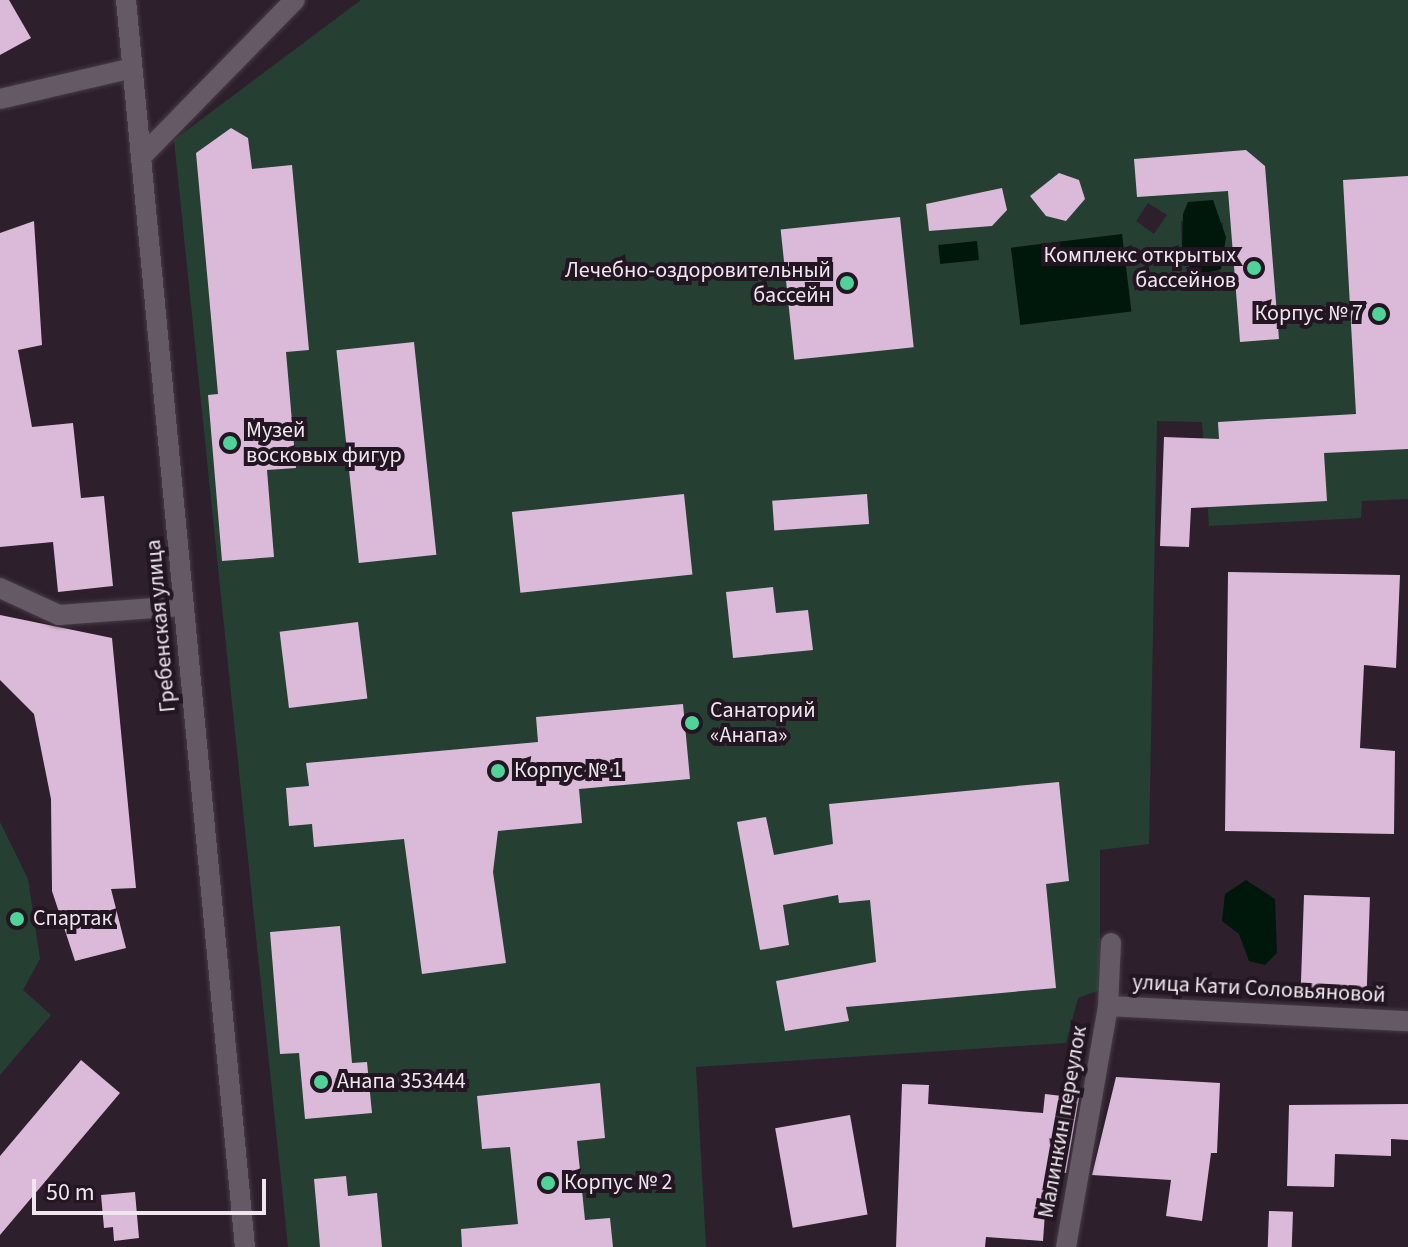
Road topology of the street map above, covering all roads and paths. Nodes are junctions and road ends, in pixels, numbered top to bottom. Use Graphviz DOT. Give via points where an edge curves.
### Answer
graph roads {
  1 [pos="126,0"];
  2 [pos="295,0"];
  3 [pos="129,69"];
  4 [pos="0,99"];
  5 [pos="141,157"];
  6 [pos="0,588"];
  7 [pos="182,606"];
  8 [pos="1111,943"];
  9 [pos="1108,1006"];
  10 [pos="1408,1021"];
  11 [pos="245,1247"];
  12 [pos="1066,1247"];
  1 -- 3 [label="street, Гребенская улица"];
  2 -- 5 [label="street"];
  3 -- 4 [label="street"];
  3 -- 5 [label="street, Гребенская улица"];
  5 -- 7 [label="street, Гребенская улица"];
  6 -- 7 [label="street" via="59,615"];
  7 -- 11 [label="street, Гребенская улица"];
  8 -- 9 [label="street, Малинкин переулок"];
  9 -- 10 [label="street, улица Кати Соловьяновой"];
  9 -- 12 [label="street, Малинкин переулок"];
}
